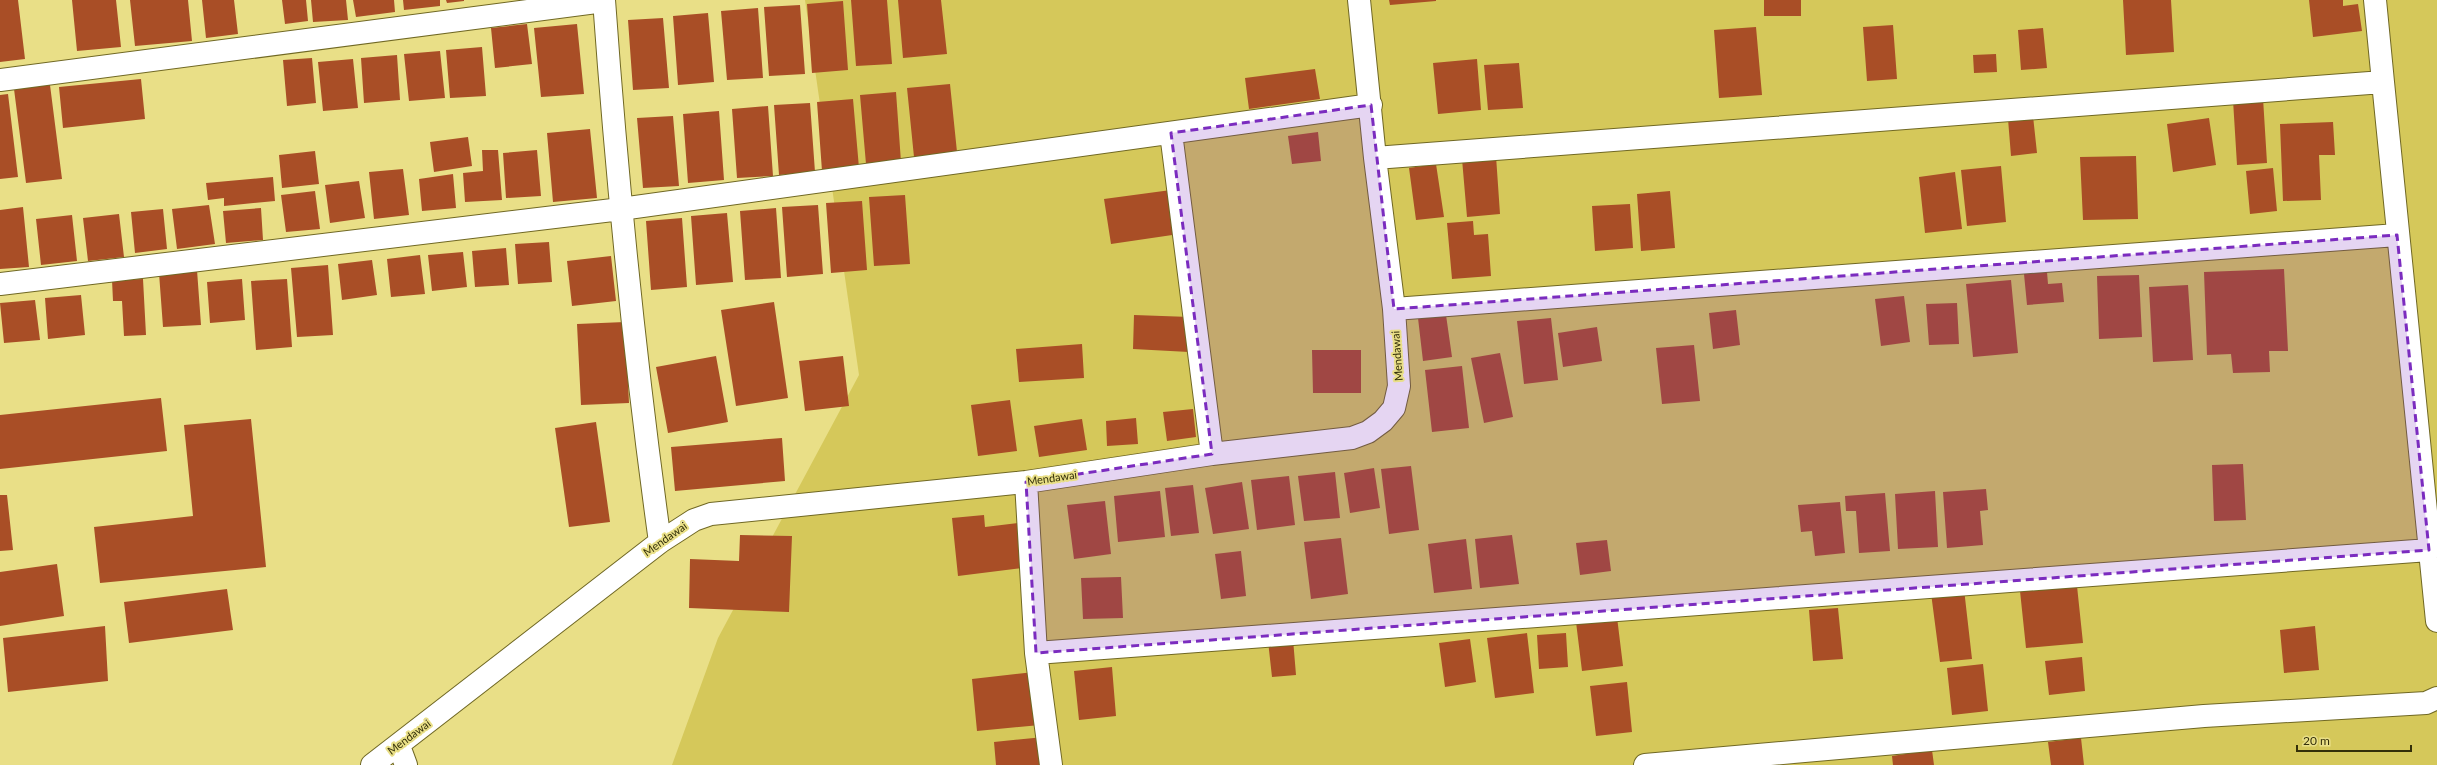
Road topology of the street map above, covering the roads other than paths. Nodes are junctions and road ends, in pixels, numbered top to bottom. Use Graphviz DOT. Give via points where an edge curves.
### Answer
graph roads {
  1 [pos="1359,0"];
  2 [pos="2375,0"];
  3 [pos="604,1"];
  4 [pos="0,80"];
  5 [pos="2382,82"];
  6 [pos="1371,105"];
  7 [pos="1171,133"];
  8 [pos="1375,158"];
  9 [pos="621,209"];
  10 [pos="2397,235"];
  11 [pos="0,284"];
  12 [pos="1394,309"];
  13 [pos="1212,454"];
  14 [pos="1026,482"];
  15 [pos="660,542"];
  16 [pos="2429,550"];
  17 [pos="2437,621"];
  18 [pos="1036,653"];
  19 [pos="2437,698"];
  20 [pos="403,755"];
  21 [pos="372,765"];
  22 [pos="1051,765"];
  23 [pos="1645,765"];
  1 -- 6 [label="street, Mendawai"];
  2 -- 5 [label="street"];
  3 -- 4 [label="street"];
  3 -- 9 [label="street" via="612,126"];
  5 -- 8 [label="street"];
  5 -- 10 [label="street"];
  6 -- 7 [label="street"];
  6 -- 8 [label="street, Mendawai"];
  7 -- 9 [label="street"];
  7 -- 13 [label="street"];
  8 -- 12 [label="street, Mendawai"];
  9 -- 11 [label="street"];
  9 -- 15 [label="street"];
  10 -- 12 [label="street"];
  10 -- 16 [label="street"];
  12 -- 13 [label="street, Mendawai" via="1399,386 1394,408 1383,421 1368,432 1352,438"];
  13 -- 14 [label="street, Mendawai"];
  14 -- 15 [label="street, Mendawai" via="728,510 694,520"];
  14 -- 18 [label="street"];
  15 -- 20 [label="street, Mendawai"];
  16 -- 17 [label="street"];
  16 -- 18 [label="street"];
  18 -- 22 [label="street"];
  19 -- 23 [label="street" via="2426,703 2204,716"];
  20 -- 21 [label="street, Mendawai"];
}
